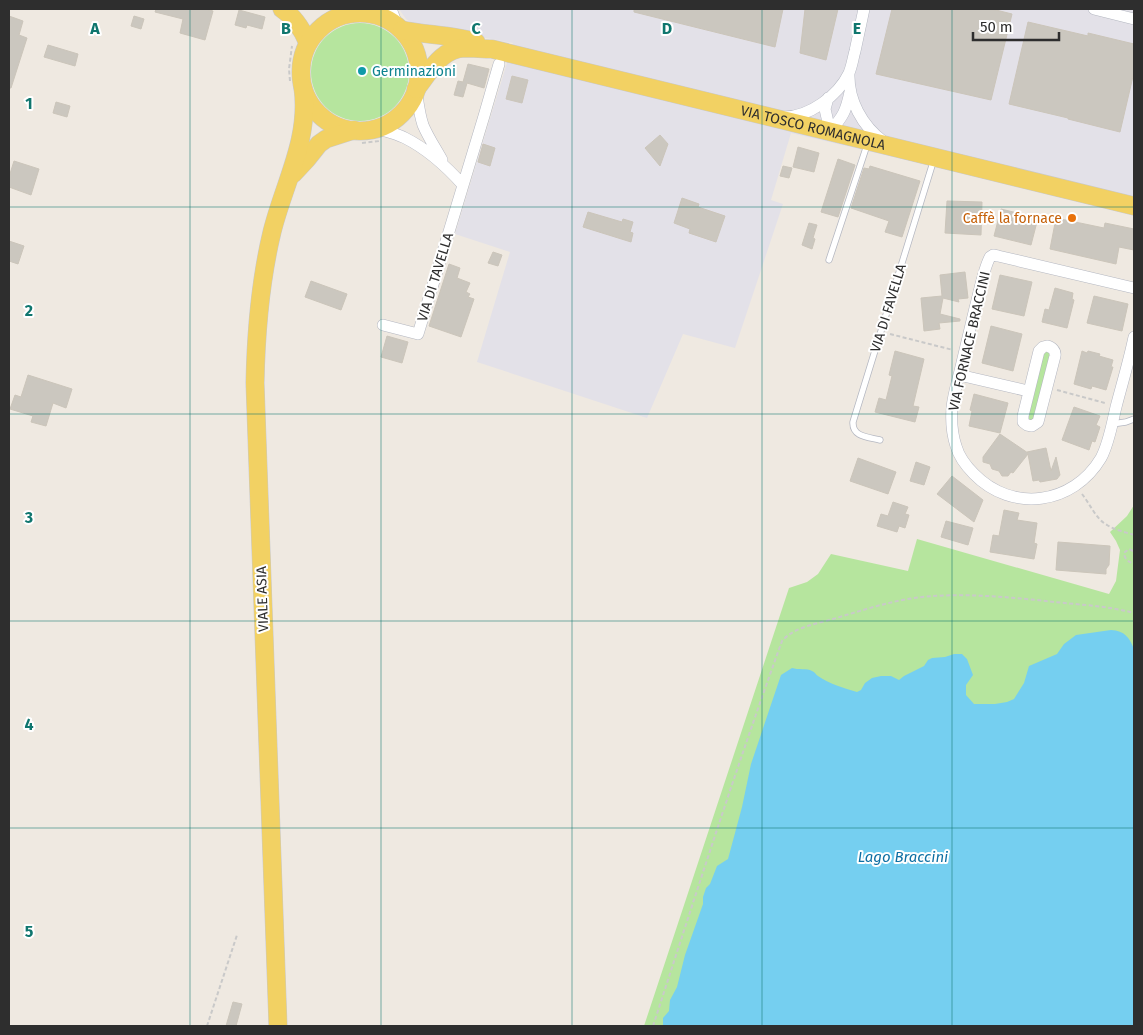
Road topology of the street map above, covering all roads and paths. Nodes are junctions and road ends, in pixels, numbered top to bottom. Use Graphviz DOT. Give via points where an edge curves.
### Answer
graph roads {
  1 [pos="282,9"];
  2 [pos="322,9"];
  3 [pos="391,9"];
  4 [pos="864,9"];
  5 [pos="1094,9"];
  6 [pos="352,12"];
  7 [pos="1134,19"];
  8 [pos="400,28"];
  9 [pos="301,42"];
  10 [pos="496,57"];
  11 [pos="849,73"];
  12 [pos="297,86"];
  13 [pos="416,89"];
  14 [pos="850,92"];
  15 [pos="828,98"];
  16 [pos="772,117"];
  17 [pos="830,131"];
  18 [pos="379,135"];
  19 [pos="355,136"];
  20 [pos="868,140"];
  21 [pos="888,146"];
  22 [pos="934,157"];
  23 [pos="446,166"];
  24 [pos="291,176"];
  25 [pos="462,185"];
  26 [pos="1134,206"];
  27 [pos="829,260"];
  28 [pos="1134,288"];
  29 [pos="383,325"];
  30 [pos="880,332"];
  31 [pos="1134,338"];
  32 [pos="964,352"];
  33 [pos="959,375"];
  34 [pos="1047,388"];
  35 [pos="1028,391"];
  36 [pos="1117,405"];
  37 [pos="1134,419"];
  38 [pos="1112,424"];
  39 [pos="880,440"];
  40 [pos="1076,486"];
  41 [pos="1134,535"];
  42 [pos="1133,551"];
  43 [pos="1134,563"];
  44 [pos="1134,613"];
  45 [pos="237,935"];
  46 [pos="207,1026"];
  47 [pos="278,1026"];
  48 [pos="653,1026"];
  1 -- 9 [label="main road" via="302,28"];
  2 -- 6 [label="main road" via="338,14"];
  3 -- 8 [label="street"];
  4 -- 11 [label="street"];
  5 -- 7 [label="street"];
  6 -- 8 [label="main road" via="381,17"];
  6 -- 9 [label="main road" via="331,20"];
  8 -- 10 [label="main road, VIA TOSCO ROMAGNOLA" via="470,41"];
  8 -- 13 [label="main road" via="416,54 419,75"];
  9 -- 12 [label="main road" via="301,79"];
  9 -- 12 [label="path" via="290,55 289,70"];
  10 -- 13 [label="main road, VIA TOSCO ROMAGNOLA" via="459,48 436,62"];
  10 -- 16 [label="main road, VIA TOSCO ROMAGNOLA"];
  10 -- 25 [label="street, VIA DI TAVELLA" via="484,116"];
  11 -- 14 [label="street"];
  11 -- 15 [label="street"];
  12 -- 19 [label="main road" via="319,114"];
  12 -- 24 [label="main road, VIALE ASIA" via="305,107 304,125"];
  13 -- 18 [label="main road" via="410,102 384,125"];
  13 -- 23 [label="street" via="423,125"];
  14 -- 17 [label="street" via="843,115"];
  14 -- 21 [label="street" via="863,120"];
  15 -- 16 [label="street" via="803,114"];
  15 -- 17 [label="street" via="826,109"];
  16 -- 17 [label="main road, VIA TOSCO ROMAGNOLA"];
  17 -- 20 [label="main road, VIA TOSCO ROMAGNOLA"];
  18 -- 19 [label="main road"];
  18 -- 19 [label="path" via="373,143"];
  18 -- 23 [label="street" via="404,138 417,144"];
  19 -- 24 [label="main road" via="326,139"];
  20 -- 21 [label="main road, VIA TOSCO ROMAGNOLA"];
  20 -- 27 [label="lane"];
  21 -- 22 [label="main road, VIA TOSCO ROMAGNOLA"];
  22 -- 26 [label="main road, VIA TOSCO ROMAGNOLA"];
  22 -- 30 [label="lane, VIA DI FAVELLA"];
  23 -- 25 [label="street"];
  24 -- 47 [label="main road, VIALE ASIA" via="277,216 263,280 255,383"];
  25 -- 29 [label="street, VIA DI TAVELLA" via="418,334"];
  28 -- 32 [label="street, VIA FORNACE BRACCINI" via="993,255 988,260"];
  30 -- 32 [label="path"];
  30 -- 39 [label="lane, VIA DI FAVELLA" via="852,428"];
  31 -- 36 [label="street, VIA FORNACE BRACCINI"];
  32 -- 33 [label="street, VIA FORNACE BRACCINI"];
  33 -- 35 [label="street"];
  33 -- 40 [label="street, VIA FORNACE BRACCINI" via="952,407 953,435 961,458 978,478 1003,493 1032,499 1054,496"];
  34 -- 35 [label="street" via="1038,422 1032,426 1025,424 1023,418"];
  34 -- 35 [label="street" via="1055,355 1046,346 1039,351"];
  34 -- 36 [label="path"];
  36 -- 38 [label="street, VIA FORNACE BRACCINI"];
  37 -- 38 [label="lane"];
  38 -- 40 [label="street, VIA FORNACE BRACCINI" via="1101,457"];
  40 -- 41 [label="path" via="1101,520 1112,528"];
  42 -- 43 [label="path" via="1129,549 1124,554 1128,561"];
  44 -- 48 [label="path" via="1001,597 934,596 880,606 788,634 782,641 761,698"];
  45 -- 46 [label="path"];
}
